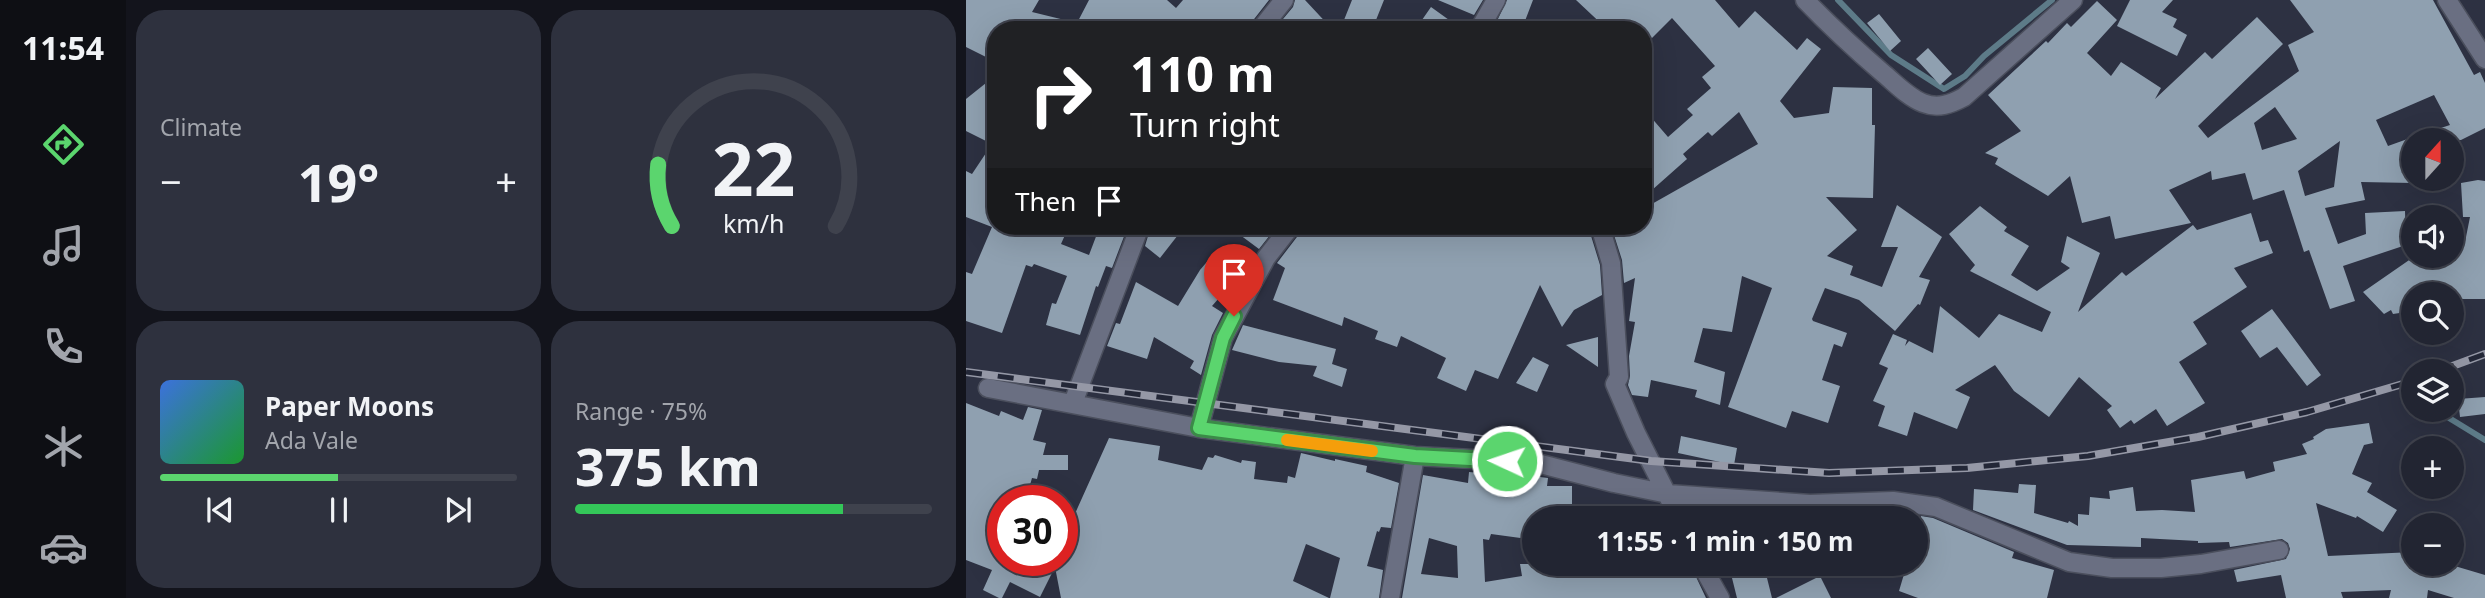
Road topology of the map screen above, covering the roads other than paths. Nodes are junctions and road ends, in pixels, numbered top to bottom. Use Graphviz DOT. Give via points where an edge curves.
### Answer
graph roads {
  1 [pos="1284,0"];
  2 [pos="1496,0"];
  3 [pos="1805,0"];
  4 [pos="2073,0"];
  5 [pos="2447,0"];
  6 [pos="1267,21"];
  7 [pos="1484,21"];
  8 [pos="2485,59"];
  9 [pos="1137,235"];
  10 [pos="1284,235"];
  11 [pos="1603,235"];
  12 [pos="988,388"];
  13 [pos="1073,403"];
  14 [pos="1199,428"];
  15 [pos="1415,456"];
  16 [pos="1668,494"];
  17 [pos="1674,506"];
  18 [pos="2279,550"];
  19 [pos="1708,576"];
  20 [pos="1390,598"];
  21 [pos="1720,598"];
  1 -- 6 [label="street"];
  2 -- 7 [label="street"];
  3 -- 4 [label="street" via="1905,92 1923,103 1950,105"];
  5 -- 8 [label="street"];
  9 -- 13 [label="street"];
  10 -- 14 [label="street" via="1266,258 1223,338"];
  11 -- 16 [label="street" via="1611,263 1619,377 1615,384"];
  12 -- 13 [label="street"];
  13 -- 14 [label="street"];
  14 -- 15 [label="street"];
  15 -- 16 [label="street" via="1533,462"];
  15 -- 20 [label="street"];
  16 -- 17 [label="street"];
  16 -- 18 [label="street" via="1810,504 1919,503 2069,562 2112,568 2200,564"];
  19 -- 21 [label="street"];
}
